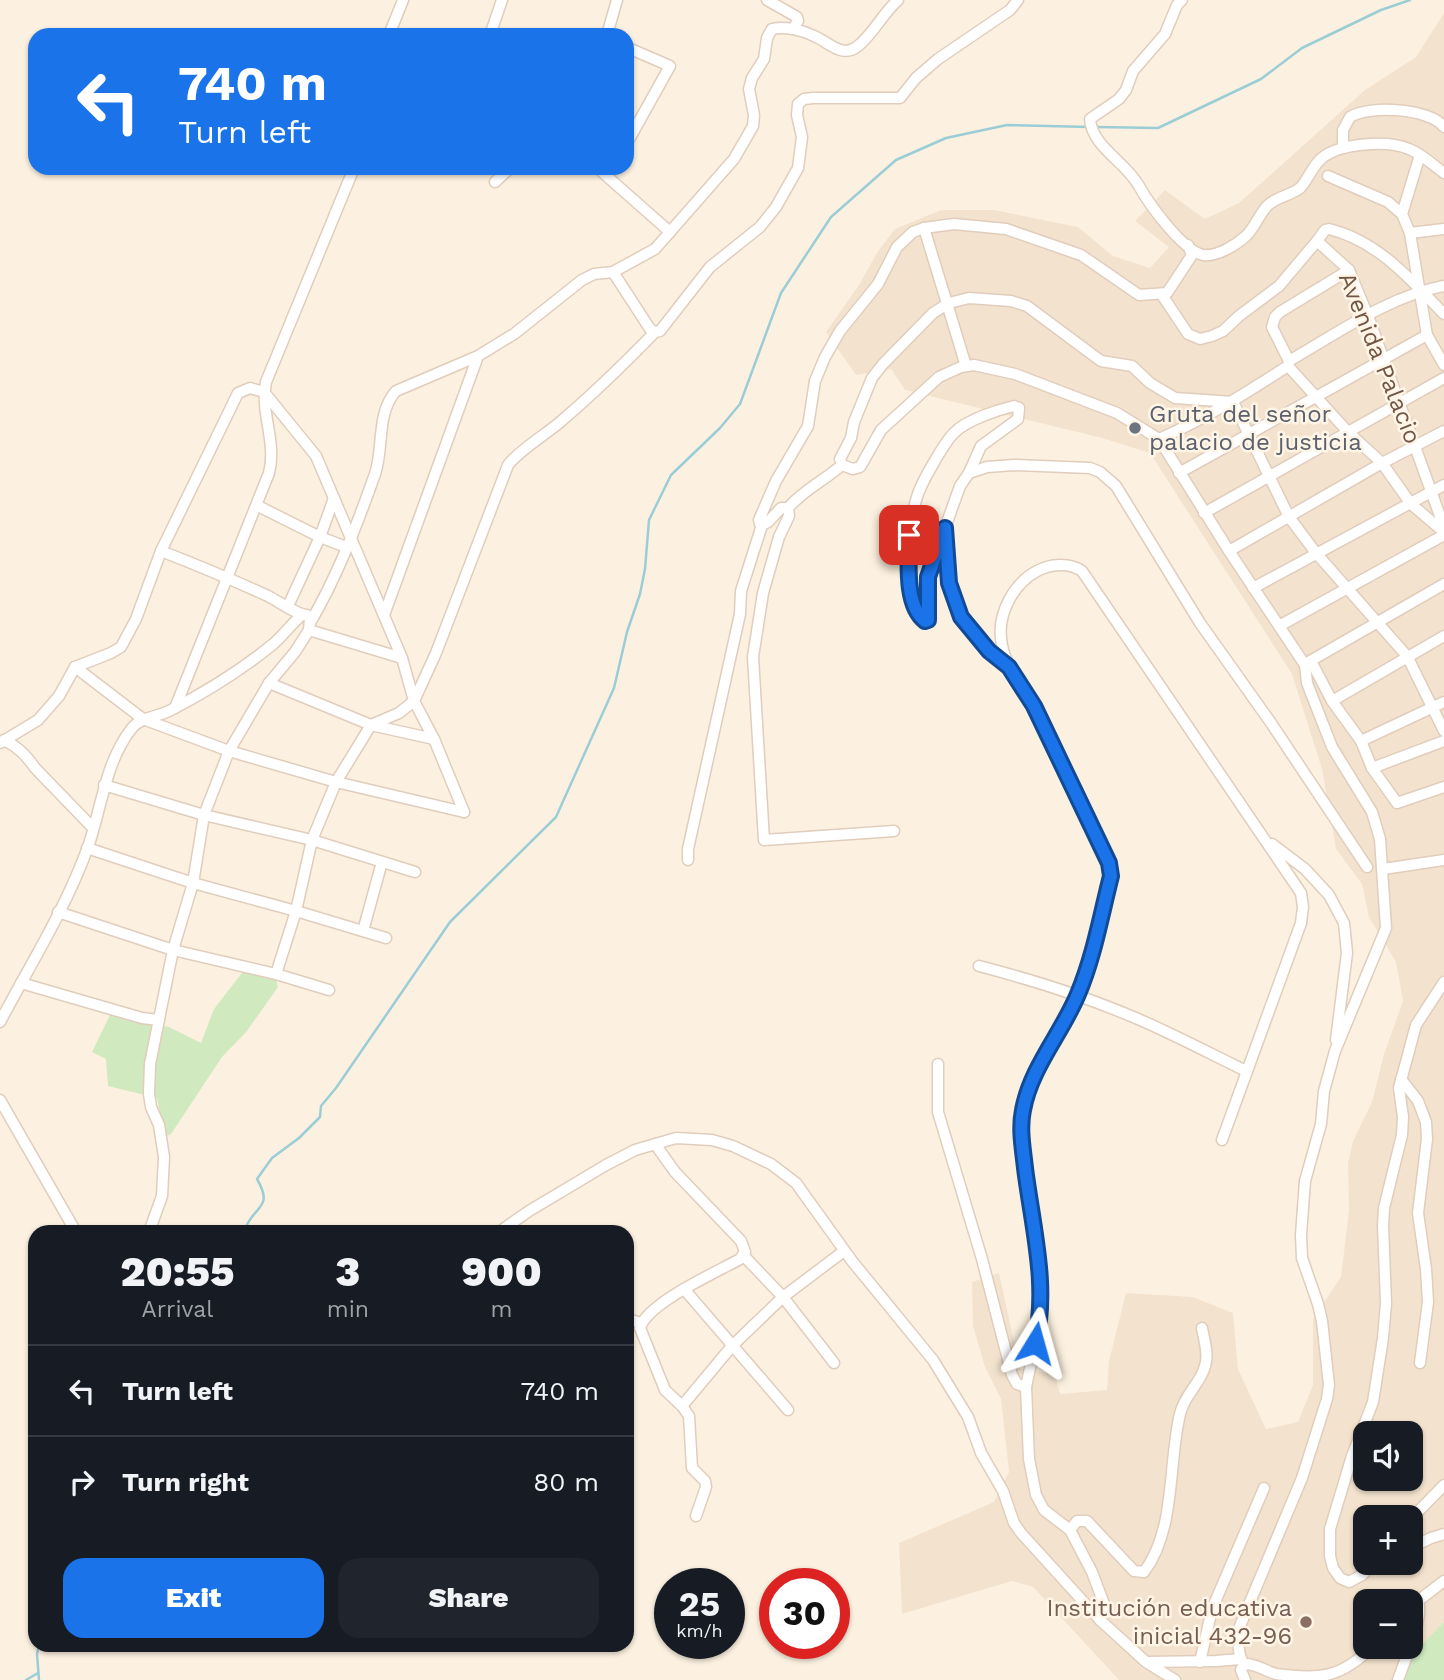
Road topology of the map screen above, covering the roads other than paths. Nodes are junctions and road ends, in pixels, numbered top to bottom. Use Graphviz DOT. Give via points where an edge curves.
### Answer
graph roads {
  1 [pos="403,0"];
  2 [pos="502,0"];
  3 [pos="617,0"];
  4 [pos="766,0"];
  5 [pos="898,0"];
  6 [pos="1018,0"];
  7 [pos="1182,0"];
  8 [pos="392,28"];
  9 [pos="492,28"];
  10 [pos="609,28"];
  11 [pos="793,29"];
  12 [pos="634,50"];
  13 [pos="1444,127"];
  14 [pos="634,130"];
  15 [pos="1343,148"];
  16 [pos="1420,155"];
  17 [pos="1444,173"];
  18 [pos="351,175"];
  19 [pos="502,175"];
  20 [pos="605,175"];
  21 [pos="1328,176"];
  22 [pos="495,182"];
  23 [pos="1402,214"];
  24 [pos="924,228"];
  25 [pos="1444,229"];
  26 [pos="670,232"];
  27 [pos="1410,233"];
  28 [pos="1317,241"];
  29 [pos="1188,245"];
  30 [pos="1349,270"];
  31 [pos="613,271"];
  32 [pos="1444,286"];
  33 [pos="1421,290"];
  34 [pos="1162,295"];
  35 [pos="949,303"];
  36 [pos="1444,314"];
  37 [pos="1368,316"];
  38 [pos="655,332"];
  39 [pos="1427,335"];
  40 [pos="478,355"];
  41 [pos="1383,360"];
  42 [pos="1289,363"];
  43 [pos="966,366"];
  44 [pos="1444,366"];
  45 [pos="1444,378"];
  46 [pos="264,391"];
  47 [pos="1317,398"];
  48 [pos="1233,402"];
  49 [pos="1399,403"];
  50 [pos="1444,431"];
  51 [pos="1348,432"];
  52 [pos="1251,435"];
  53 [pos="1159,439"];
  54 [pos="1417,447"];
  55 [pos="1382,463"];
  56 [pos="842,464"];
  57 [pos="969,473"];
  58 [pos="1179,473"];
  59 [pos="1269,475"];
  60 [pos="1444,485"];
  61 [pos="1433,491"];
  62 [pos="334,498"];
  63 [pos="1411,504"];
  64 [pos="258,506"];
  65 [pos="788,508"];
  66 [pos="1204,513"];
  67 [pos="1289,517"];
  68 [pos="762,526"];
  69 [pos="945,528"];
  70 [pos="1444,532"];
  71 [pos="350,536"];
  72 [pos="320,537"];
  73 [pos="346,547"];
  74 [pos="161,551"];
  75 [pos="1229,551"];
  76 [pos="1316,552"];
  77 [pos="227,577"];
  78 [pos="1444,584"];
  79 [pos="1253,588"];
  80 [pos="1347,588"];
  81 [pos="288,606"];
  82 [pos="384,615"];
  83 [pos="307,623"];
  84 [pos="1378,623"];
  85 [pos="1279,626"];
  86 [pos="1444,636"];
  87 [pos="1407,656"];
  88 [pos="402,658"];
  89 [pos="1308,663"];
  90 [pos="75,667"];
  91 [pos="1009,667"];
  92 [pos="269,683"];
  93 [pos="414,701"];
  94 [pos="1332,701"];
  95 [pos="1444,702"];
  96 [pos="175,708"];
  97 [pos="1432,708"];
  98 [pos="143,719"];
  99 [pos="371,725"];
  100 [pos="1444,732"];
  101 [pos="434,739"];
  102 [pos="1361,741"];
  103 [pos="1444,741"];
  104 [pos="2,742"];
  105 [pos="229,751"];
  106 [pos="1372,768"];
  107 [pos="336,782"];
  108 [pos="104,785"];
  109 [pos="1444,787"];
  110 [pos="204,815"];
  111 [pos="93,828"];
  112 [pos="894,831"];
  113 [pos="312,840"];
  114 [pos="1268,842"];
  115 [pos="88,848"];
  116 [pos="688,860"];
  117 [pos="1444,860"];
  118 [pos="382,862"];
  119 [pos="1367,867"];
  120 [pos="1383,869"];
  121 [pos="415,872"];
  122 [pos="193,883"];
  123 [pos="296,911"];
  124 [pos="58,912"];
  125 [pos="363,931"];
  126 [pos="386,938"];
  127 [pos="173,950"];
  128 [pos="979,967"];
  129 [pos="276,974"];
  130 [pos="1444,982"];
  131 [pos="21,983"];
  132 [pos="329,990"];
  133 [pos="1078,995"];
  134 [pos="159,1020"];
  135 [pos="0,1022"];
  136 [pos="1335,1051"];
  137 [pos="938,1064"];
  138 [pos="1246,1071"];
  139 [pos="1401,1079"];
  140 [pos="0,1100"];
  141 [pos="1222,1140"];
  142 [pos="655,1144"];
  143 [pos="72,1225"];
  144 [pos="152,1225"];
  145 [pos="509,1225"];
  146 [pos="844,1251"];
  147 [pos="743,1255"];
  148 [pos="684,1289"];
  149 [pos="783,1297"];
  150 [pos="634,1321"];
  151 [pos="641,1323"];
  152 [pos="1202,1328"];
  153 [pos="733,1346"];
  154 [pos="834,1363"];
  155 [pos="1420,1363"];
  156 [pos="1026,1387"];
  157 [pos="682,1406"];
  158 [pos="788,1410"];
  159 [pos="1444,1485"];
  160 [pos="1264,1488"];
  161 [pos="1423,1507"];
  162 [pos="696,1516"];
  163 [pos="1070,1530"];
  164 [pos="1444,1534"];
  165 [pos="1423,1542"];
  166 [pos="1362,1575"];
  167 [pos="1444,1581"];
  168 [pos="1423,1597"];
  169 [pos="1100,1620"];
  170 [pos="1360,1659"];
  171 [pos="1405,1659"];
  172 [pos="1242,1661"];
  173 [pos="1146,1662"];
  174 [pos="1200,1662"];
  175 [pos="1175,1680"];
  176 [pos="1245,1680"];
  177 [pos="1398,1680"];
  1 -- 8 [label="street"];
  2 -- 9 [label="street"];
  3 -- 10 [label="street"];
  4 -- 11 [label="street" via="797,17"];
  5 -- 11 [label="street" via="860,44 849,50"];
  6 -- 38 [label="street" via="938,59 900,98 813,98 798,103 803,137 798,168 776,207 760,227 710,267"];
  7 -- 29 [label="street" via="1165,34 1133,71 1126,90 1090,124 1103,146 1135,179 1153,210"];
  11 -- 26 [label="street" via="780,27 769,33 764,59 749,89 754,115 750,134"];
  12 -- 14 [label="street" via="670,66"];
  13 -- 15 [label="street" via="1422,114 1367,110 1350,117 1343,131"];
  15 -- 16 [label="street" via="1383,144"];
  15 -- 29 [label="street" via="1322,158 1301,187 1268,204 1243,238 1215,254 1205,255"];
  16 -- 17 [label="street"];
  16 -- 23 [label="street"];
  18 -- 46 [label="street"];
  19 -- 22 [label="street"];
  20 -- 26 [label="street"];
  21 -- 23 [label="street" via="1388,202"];
  23 -- 27 [label="street"];
  24 -- 34 [label="street" via="954,224 1006,229 1082,255 1139,295"];
  24 -- 35 [label="street"];
  24 -- 68 [label="street" via="897,247 878,284 840,331 815,381 808,426 776,481 759,520"];
  25 -- 27 [label="street"];
  26 -- 31 [label="street" via="648,254"];
  27 -- 33 [label="street"];
  28 -- 30 [label="street, Avenida Palacio"];
  28 -- 33 [label="street, Avenida Palacio" via="1325,230 1343,232 1397,265"];
  28 -- 34 [label="street" via="1279,286 1212,336 1200,339 1188,334"];
  29 -- 34 [label="street" via="1192,255"];
  30 -- 37 [label="street, Avenida Palacio"];
  30 -- 42 [label="street" via="1275,317 1272,327"];
  31 -- 38 [label="street"];
  31 -- 40 [label="street" via="582,280 514,334"];
  32 -- 33 [label="street"];
  33 -- 36 [label="street"];
  33 -- 37 [label="street"];
  33 -- 39 [label="street"];
  35 -- 43 [label="street"];
  35 -- 48 [label="street" via="969,298 1027,306 1101,361 1132,366 1175,398"];
  35 -- 56 [label="street" via="933,313 872,378 840,459"];
  37 -- 41 [label="street, Avenida Palacio"];
  37 -- 42 [label="street"];
  38 -- 93 [label="street" via="610,379 514,457"];
  39 -- 41 [label="street"];
  39 -- 44 [label="street"];
  40 -- 71 [label="street" via="406,386 389,399 376,472"];
  40 -- 82 [label="street"];
  41 -- 47 [label="street"];
  41 -- 49 [label="street, Avenida Palacio"];
  42 -- 47 [label="street"];
  42 -- 48 [label="street"];
  43 -- 53 [label="street" via="1016,374 1106,408"];
  43 -- 56 [label="street" via="939,377 881,430 860,467"];
  45 -- 49 [label="street"];
  46 -- 62 [label="street" via="316,456"];
  46 -- 64 [label="street" via="272,462"];
  46 -- 74 [label="street" via="250,388 238,393"];
  47 -- 51 [label="street"];
  47 -- 52 [label="street"];
  48 -- 52 [label="street"];
  48 -- 53 [label="street"];
  49 -- 51 [label="street"];
  49 -- 54 [label="street, Avenida Palacio"];
  50 -- 54 [label="street"];
  51 -- 55 [label="street"];
  51 -- 59 [label="street"];
  52 -- 58 [label="street"];
  52 -- 59 [label="street"];
  53 -- 58 [label="street"];
  54 -- 55 [label="street"];
  54 -- 61 [label="street, Avenida Palacio"];
  55 -- 63 [label="street"];
  55 -- 67 [label="street"];
  56 -- 65 [label="street"];
  57 -- 69 [label="street"];
  57 -- 69 [label="street" via="981,446 1018,419 1019,408 1002,409 955,431 917,495 909,535 909,581 918,614 925,621 928,577"];
  57 -- 119 [label="street" via="1014,465 1090,468 1116,486 1200,623"];
  58 -- 66 [label="street"];
  59 -- 66 [label="street"];
  59 -- 67 [label="street"];
  60 -- 61 [label="street"];
  61 -- 63 [label="street"];
  61 -- 70 [label="street, Avenida Palacio"];
  62 -- 71 [label="street"];
  62 -- 72 [label="street"];
  63 -- 70 [label="street"];
  63 -- 76 [label="street"];
  64 -- 72 [label="street"];
  64 -- 77 [label="street"];
  65 -- 68 [label="street"];
  65 -- 112 [label="street" via="763,593 753,657 764,840"];
  66 -- 75 [label="street"];
  67 -- 75 [label="street"];
  67 -- 76 [label="street"];
  68 -- 116 [label="street" via="741,591"];
  69 -- 91 [label="street" via="949,583 961,617"];
  70 -- 80 [label="street"];
  71 -- 73 [label="street"];
  71 -- 82 [label="street"];
  72 -- 73 [label="street"];
  72 -- 81 [label="street"];
  73 -- 83 [label="street" via="330,589"];
  74 -- 77 [label="street"];
  74 -- 90 [label="street" via="121,647"];
  75 -- 79 [label="street"];
  76 -- 79 [label="street"];
  76 -- 80 [label="street"];
  77 -- 81 [label="street"];
  77 -- 96 [label="street"];
  78 -- 84 [label="street"];
  79 -- 85 [label="street"];
  80 -- 84 [label="street"];
  80 -- 85 [label="street"];
  81 -- 83 [label="street"];
  82 -- 88 [label="street"];
  83 -- 88 [label="street"];
  83 -- 92 [label="street" via="295,652"];
  83 -- 96 [label="street"];
  84 -- 87 [label="street"];
  84 -- 89 [label="street"];
  85 -- 89 [label="street"];
  86 -- 87 [label="street"];
  87 -- 94 [label="street"];
  87 -- 97 [label="street"];
  88 -- 93 [label="street"];
  89 -- 94 [label="street"];
  89 -- 120 [label="street" via="1307,683 1332,747 1372,812 1381,839"];
  90 -- 98 [label="street"];
  90 -- 104 [label="street" via="38,720"];
  91 -- 114 [label="street" via="1001,640 1001,618 1008,601 1040,569 1069,565 1082,570"];
  91 -- 133 [label="street" via="1034,706 1109,863 1111,876"];
  92 -- 99 [label="street"];
  92 -- 105 [label="street"];
  93 -- 99 [label="street"];
  93 -- 101 [label="street"];
  94 -- 102 [label="street"];
  95 -- 97 [label="street"];
  96 -- 98 [label="street"];
  97 -- 100 [label="street"];
  97 -- 102 [label="street"];
  98 -- 105 [label="street"];
  98 -- 108 [label="street" via="123,742"];
  99 -- 101 [label="street"];
  99 -- 107 [label="street"];
  101 -- 107 [label="street" via="464,812"];
  102 -- 106 [label="street"];
  103 -- 106 [label="street"];
  104 -- 111 [label="street" via="18,747"];
  105 -- 107 [label="street"];
  105 -- 110 [label="street"];
  106 -- 109 [label="street" via="1397,803"];
  107 -- 113 [label="street"];
  108 -- 110 [label="street"];
  108 -- 111 [label="street"];
  110 -- 113 [label="street"];
  110 -- 122 [label="street"];
  111 -- 115 [label="street"];
  113 -- 118 [label="street"];
  113 -- 123 [label="street"];
  114 -- 136 [label="street" via="1305,869 1329,895 1344,923 1347,953"];
  114 -- 138 [label="street" via="1301,893 1303,907"];
  115 -- 122 [label="street"];
  115 -- 124 [label="street"];
  117 -- 120 [label="street"];
  118 -- 121 [label="street"];
  118 -- 125 [label="street"];
  120 -- 136 [label="street" via="1386,928"];
  122 -- 123 [label="street"];
  122 -- 127 [label="street"];
  123 -- 125 [label="street"];
  123 -- 129 [label="street"];
  124 -- 127 [label="street"];
  124 -- 131 [label="street"];
  125 -- 126 [label="street"];
  127 -- 129 [label="street"];
  127 -- 134 [label="street"];
  128 -- 133 [label="street"];
  129 -- 132 [label="street"];
  130 -- 139 [label="street" via="1416,1025"];
  131 -- 134 [label="street"];
  131 -- 135 [label="street"];
  133 -- 138 [label="street"];
  133 -- 156 [label="street" via="1037,1072 1023,1110 1040,1287 1039,1325"];
  134 -- 144 [label="street" via="148,1080 164,1157"];
  136 -- 172 [label="street" via="1305,1181 1301,1235 1302,1258 1322,1321 1327,1399 1302,1478 1240,1626"];
  137 -- 156 [label="street" via="938,1112 949,1153 1012,1375 1017,1384"];
  138 -- 141 [label="street"];
  139 -- 155 [label="street" via="1418,1101 1426,1122 1418,1213 1427,1302"];
  139 -- 166 [label="street" via="1402,1135 1384,1208 1383,1338 1373,1402 1345,1474 1331,1529 1333,1568 1349,1582"];
  140 -- 143 [label="street"];
  142 -- 145 [label="street" via="606,1165"];
  142 -- 146 [label="street" via="676,1138 712,1140 772,1164 796,1183"];
  142 -- 147 [label="street" via="675,1172 741,1241"];
  146 -- 149 [label="street"];
  146 -- 169 [label="street" via="933,1360 968,1417 1014,1523"];
  147 -- 148 [label="street"];
  147 -- 149 [label="street"];
  148 -- 151 [label="street"];
  148 -- 153 [label="street"];
  149 -- 153 [label="street"];
  149 -- 154 [label="street"];
  150 -- 151 [label="street"];
  151 -- 157 [label="street" via="661,1384"];
  152 -- 163 [label="street" via="1206,1365 1180,1414 1168,1504 1148,1567 1139,1573 1129,1567 1087,1521 1077,1521"];
  153 -- 157 [label="street"];
  153 -- 158 [label="street"];
  156 -- 163 [label="street" via="1029,1459 1036,1495 1044,1510"];
  157 -- 162 [label="street" via="691,1425 692,1468 706,1487"];
  159 -- 161 [label="street"];
  160 -- 174 [label="street" via="1212,1609"];
  163 -- 169 [label="street" via="1104,1604"];
  164 -- 165 [label="street"];
  167 -- 168 [label="street"];
  169 -- 173 [label="street"];
  170 -- 172 [label="street" via="1322,1679 1277,1674"];
  171 -- 177 [label="street"];
  172 -- 174 [label="street"];
  172 -- 176 [label="street"];
  173 -- 174 [label="street"];
  173 -- 175 [label="street"];
}
